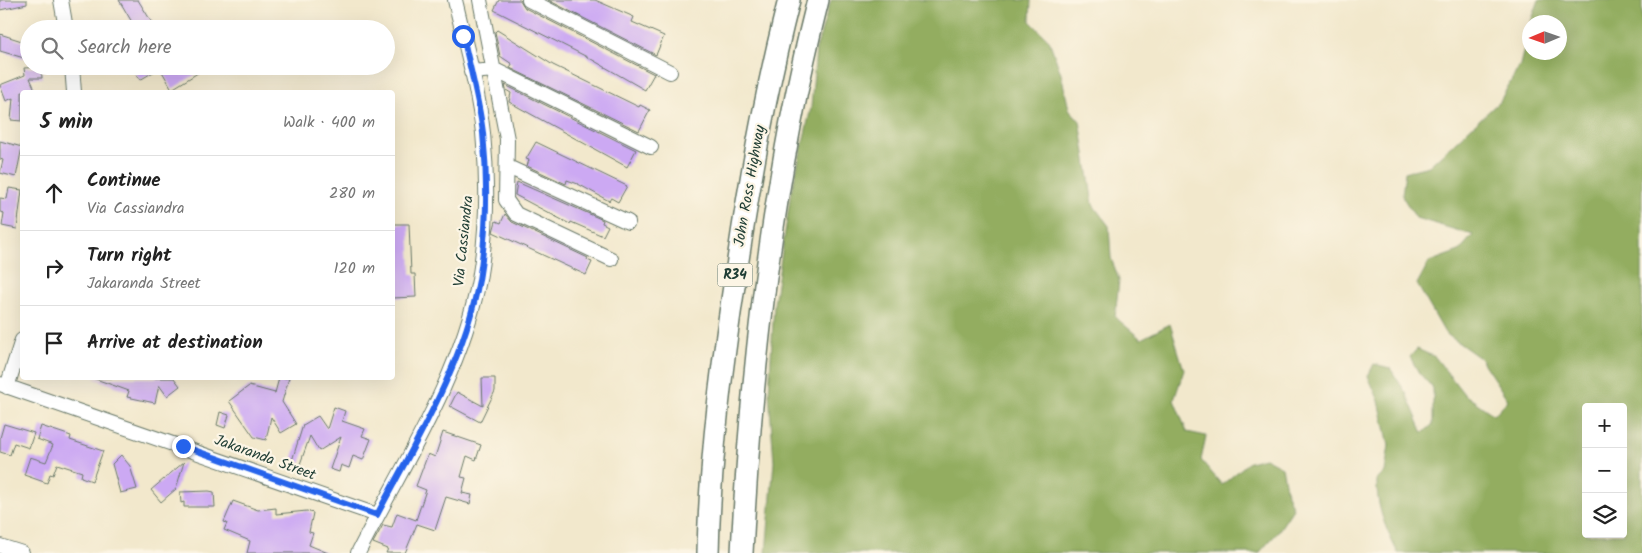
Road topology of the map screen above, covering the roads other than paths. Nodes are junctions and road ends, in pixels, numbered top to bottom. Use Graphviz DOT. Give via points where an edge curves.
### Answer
graph roads {
  1 [pos="61,0"];
  2 [pos="455,0"];
  3 [pos="480,0"];
  4 [pos="529,0"];
  5 [pos="789,0"];
  6 [pos="818,0"];
  7 [pos="64,20"];
  8 [pos="495,70"];
  9 [pos="471,72"];
  10 [pos="670,72"];
  11 [pos="73,75"];
  12 [pos="74,90"];
  13 [pos="650,147"];
  14 [pos="508,167"];
  15 [pos="628,222"];
  16 [pos="611,259"];
  17 [pos="20,345"];
  18 [pos="4,385"];
  19 [pos="377,515"];
  20 [pos="0,546"];
  21 [pos="22,553"];
  22 [pos="358,553"];
  23 [pos="708,553"];
  24 [pos="742,553"];
  1 -- 7 [label="street"];
  2 -- 9 [label="street, Via Cassiandra"];
  3 -- 8 [label="street"];
  4 -- 10 [label="street"];
  5 -- 23 [label="main road, John Ross Highway / R34" via="751,177 725,342"];
  6 -- 24 [label="main road, John Ross Highway / R34" via="787,141 760,312 746,459"];
  8 -- 9 [label="street"];
  8 -- 13 [label="street"];
  8 -- 14 [label="street" via="507,139"];
  9 -- 19 [label="street, Via Cassiandra" via="483,131 485,164 484,233 479,280 457,353 426,423"];
  11 -- 12 [label="street"];
  14 -- 15 [label="street"];
  14 -- 16 [label="street" via="506,200 516,214"];
  17 -- 18 [label="street"];
  18 -- 19 [label="street, Jakaranda Street"];
  19 -- 22 [label="street, Via Cassiandra"];
  20 -- 21 [label="street"];
}
